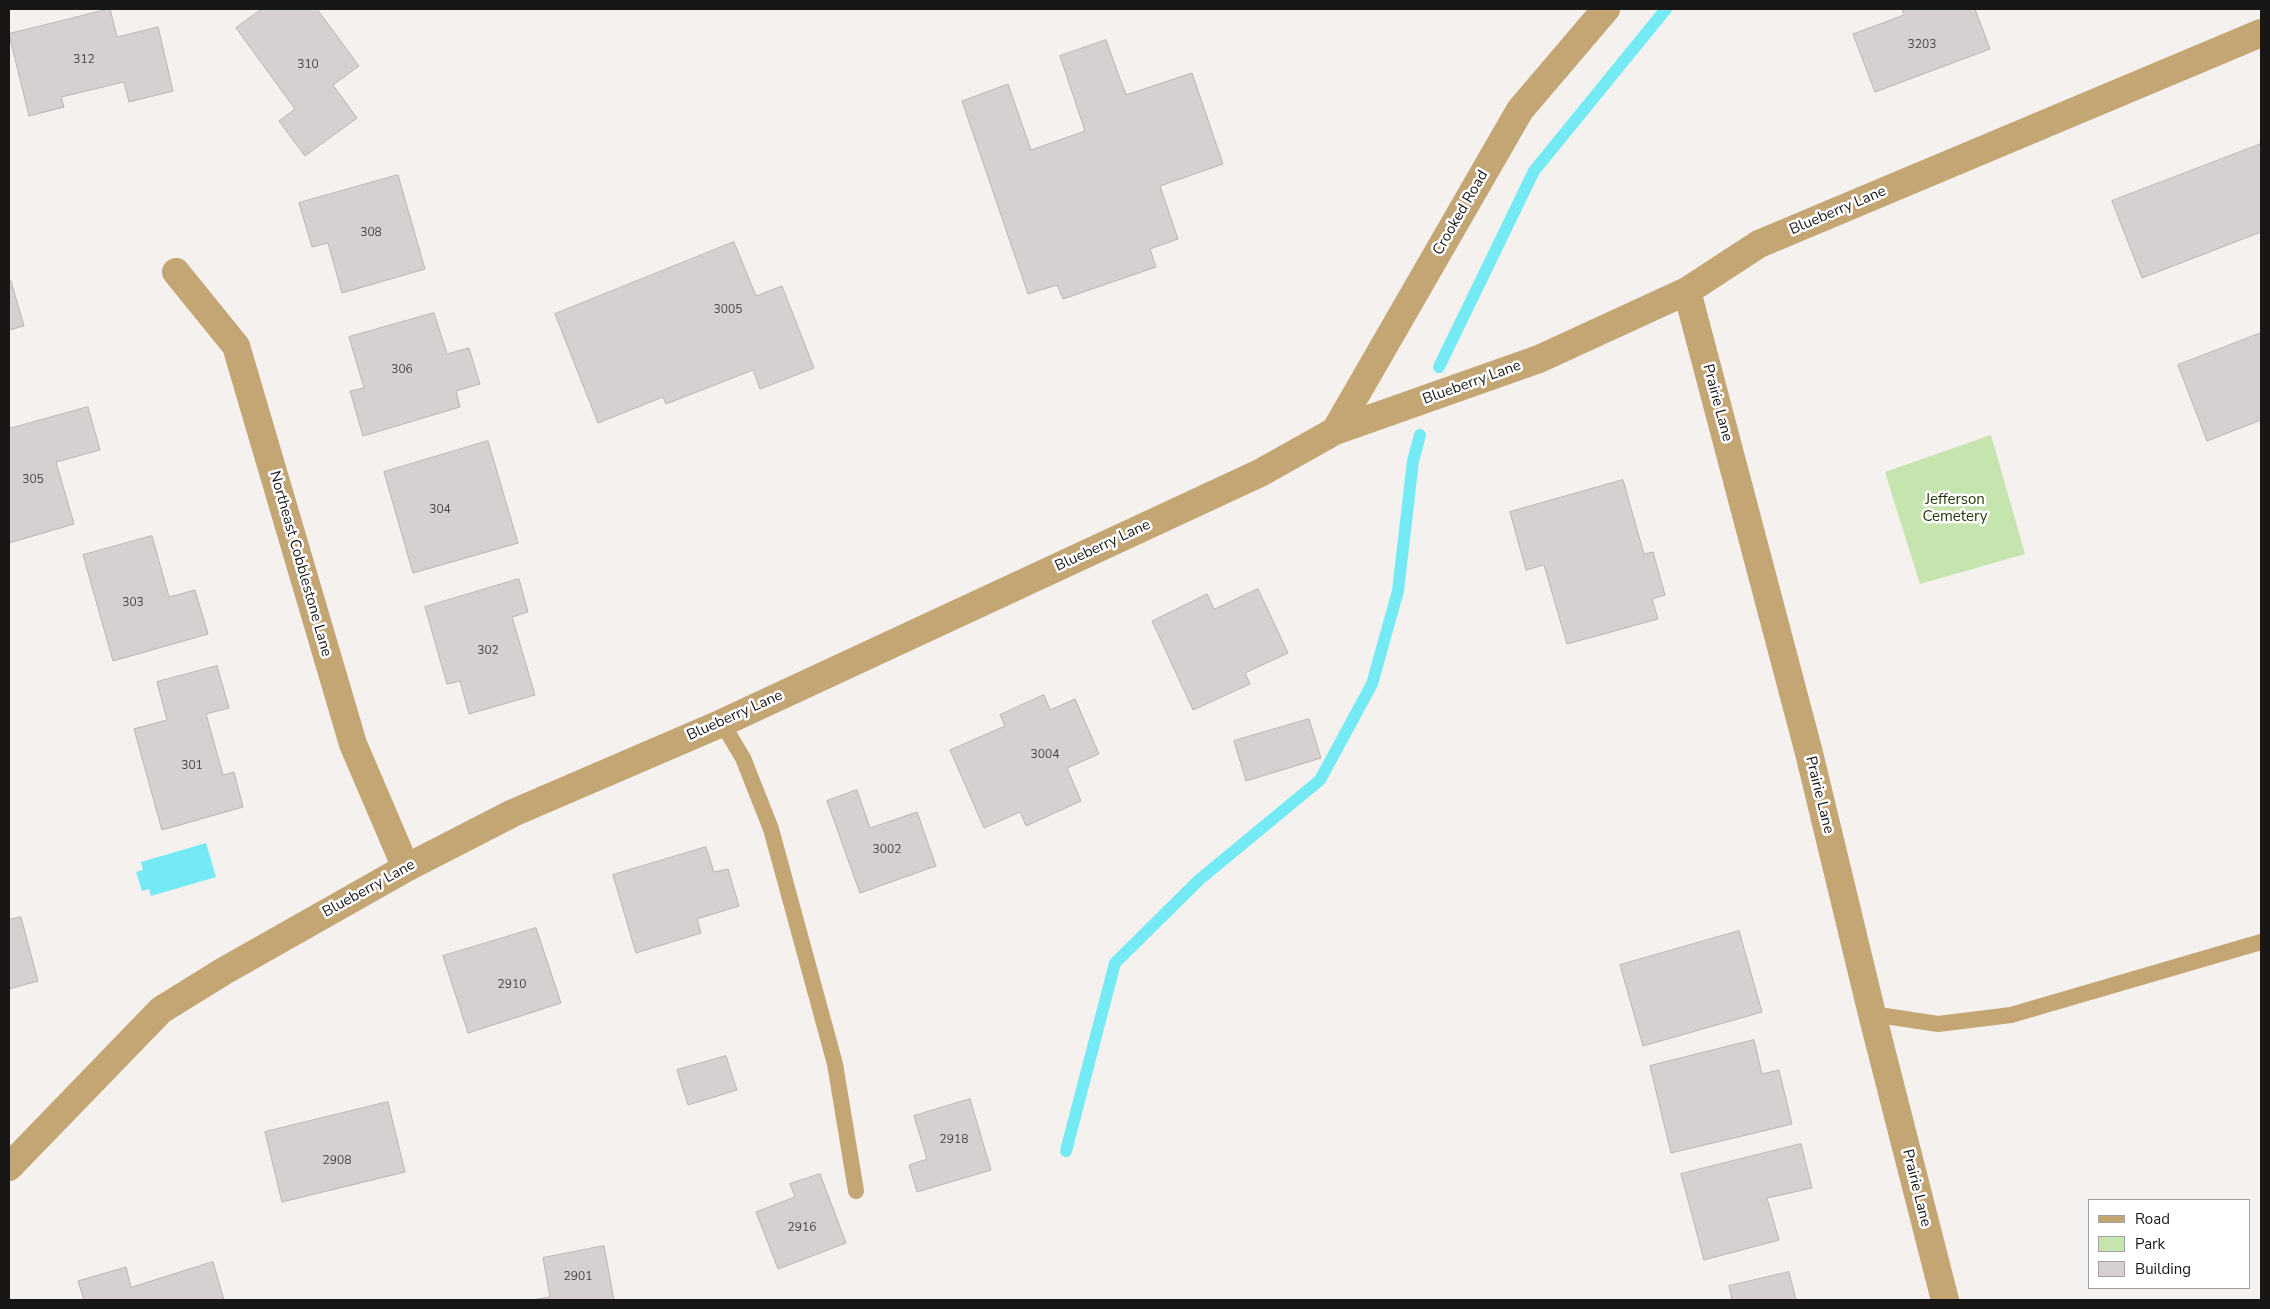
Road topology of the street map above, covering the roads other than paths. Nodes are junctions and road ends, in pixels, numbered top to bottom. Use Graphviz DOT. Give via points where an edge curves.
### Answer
graph roads {
  1 [pos="1606,9"];
  2 [pos="2261,33"];
  3 [pos="176,272"];
  4 [pos="1687,290"];
  5 [pos="1335,431"];
  6 [pos="722,723"];
  7 [pos="406,868"];
  8 [pos="2261,942"];
  9 [pos="1872,1014"];
  10 [pos="9,1167"];
  11 [pos="856,1191"];
  12 [pos="1945,1300"];
  1 -- 5 [label="street, Crooked Road" via="1520,110"];
  2 -- 4 [label="street, Blueberry Lane" via="1759,244"];
  3 -- 7 [label="street, Northeast Cobblestone Lane" via="236,346 353,744"];
  4 -- 5 [label="street, Blueberry Lane" via="1538,359"];
  4 -- 9 [label="street, Prairie Lane" via="1809,753"];
  5 -- 6 [label="street, Blueberry Lane" via="1260,473"];
  6 -- 7 [label="street, Blueberry Lane" via="512,813"];
  6 -- 11 [label="lane" via="743,758 771,828 835,1064"];
  7 -- 10 [label="street, Blueberry Lane" via="160,1010"];
  8 -- 9 [label="lane" via="2011,1015 1938,1024"];
  9 -- 12 [label="street, Prairie Lane"];
}
